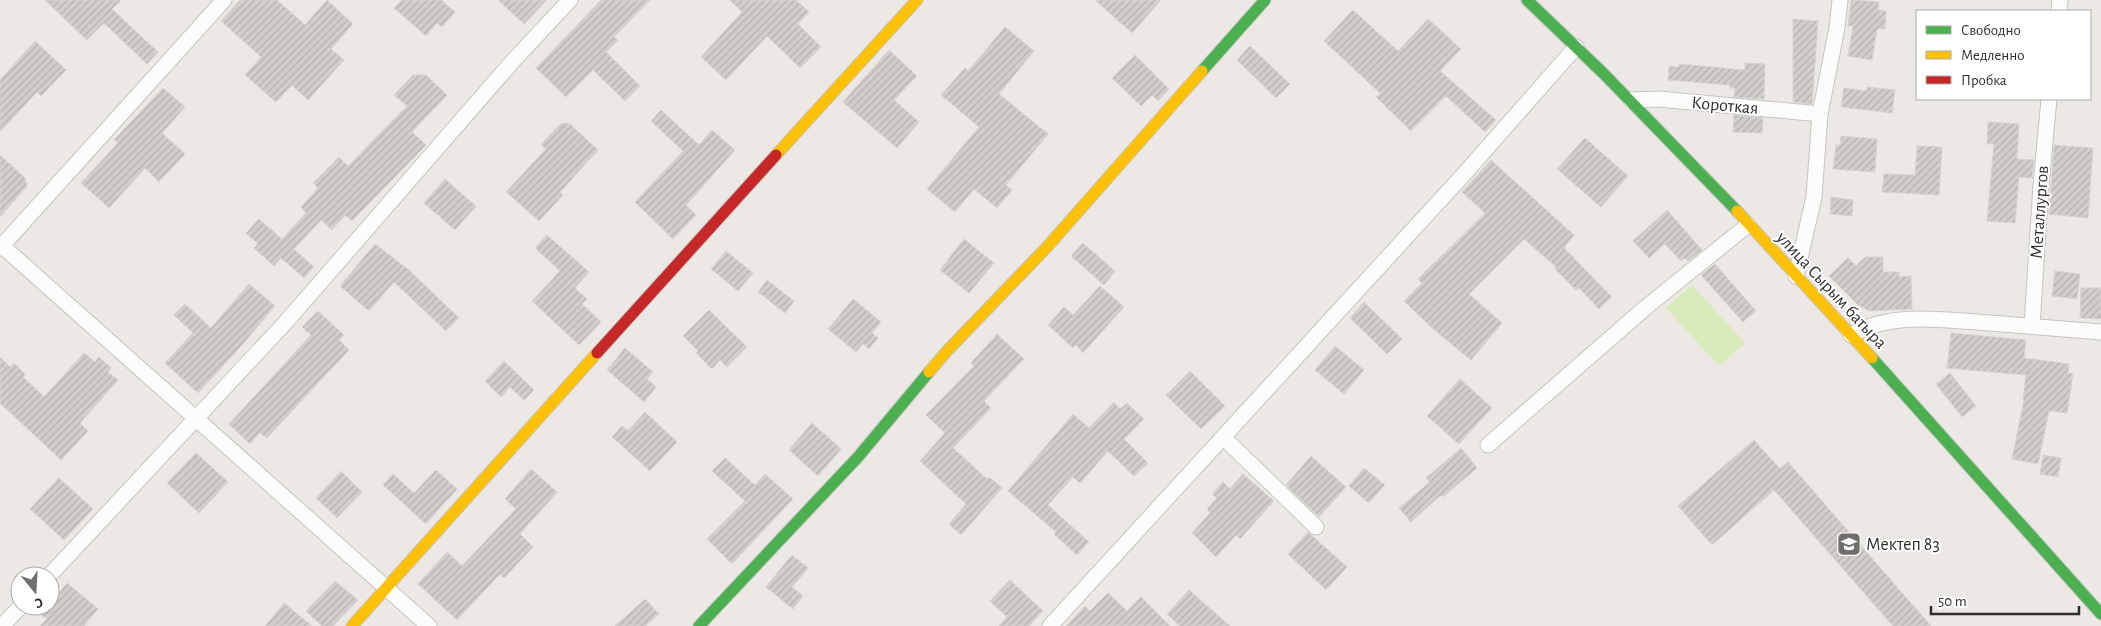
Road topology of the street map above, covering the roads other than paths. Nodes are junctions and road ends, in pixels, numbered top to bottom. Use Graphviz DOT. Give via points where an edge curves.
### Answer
graph roads {
  1 [pos="224,0"];
  2 [pos="570,0"];
  3 [pos="917,0"];
  4 [pos="1264,0"];
  5 [pos="1527,0"];
  6 [pos="1840,0"];
  7 [pos="1576,46"];
  8 [pos="1631,100"];
  9 [pos="2049,100"];
  10 [pos="1820,114"];
  11 [pos="1748,225"];
  12 [pos="1,246"];
  13 [pos="1796,276"];
  14 [pos="2032,326"];
  15 [pos="2101,332"];
  16 [pos="1851,334"];
  17 [pos="196,420"];
  18 [pos="1224,438"];
  19 [pos="1488,445"];
  20 [pos="1316,527"];
  21 [pos="58,566"];
  22 [pos="385,588"];
  23 [pos="2101,614"];
  24 [pos="12,616"];
  25 [pos="2,626"];
  26 [pos="352,626"];
  27 [pos="429,626"];
  28 [pos="699,626"];
  29 [pos="1050,626"];
  1 -- 12 [label="street"];
  2 -- 17 [label="street"];
  3 -- 22 [label="street"];
  4 -- 28 [label="street" via="1047,247 946,352 858,457"];
  5 -- 7 [label="street, улица Сырым батыра"];
  6 -- 10 [label="street"];
  7 -- 8 [label="street, улица Сырым батыра"];
  7 -- 18 [label="street"];
  8 -- 10 [label="street, Короткая" via="1659,99"];
  8 -- 11 [label="street, улица Сырым батыра"];
  9 -- 14 [label="street, Металлургов" via="2040,185"];
  10 -- 13 [label="street" via="1814,197"];
  11 -- 13 [label="street, улица Сырым батыра"];
  11 -- 19 [label="street" via="1645,308"];
  12 -- 17 [label="street"];
  13 -- 16 [label="street, улица Сырым батыра"];
  14 -- 15 [label="street"];
  14 -- 16 [label="street" via="1937,319 1898,320 1864,327"];
  16 -- 23 [label="street, улица Сырым батыра"];
  17 -- 21 [label="street"];
  17 -- 22 [label="street"];
  18 -- 20 [label="street"];
  18 -- 29 [label="street"];
  22 -- 26 [label="street"];
  22 -- 27 [label="street"];
  24 -- 25 [label="street"];
}
